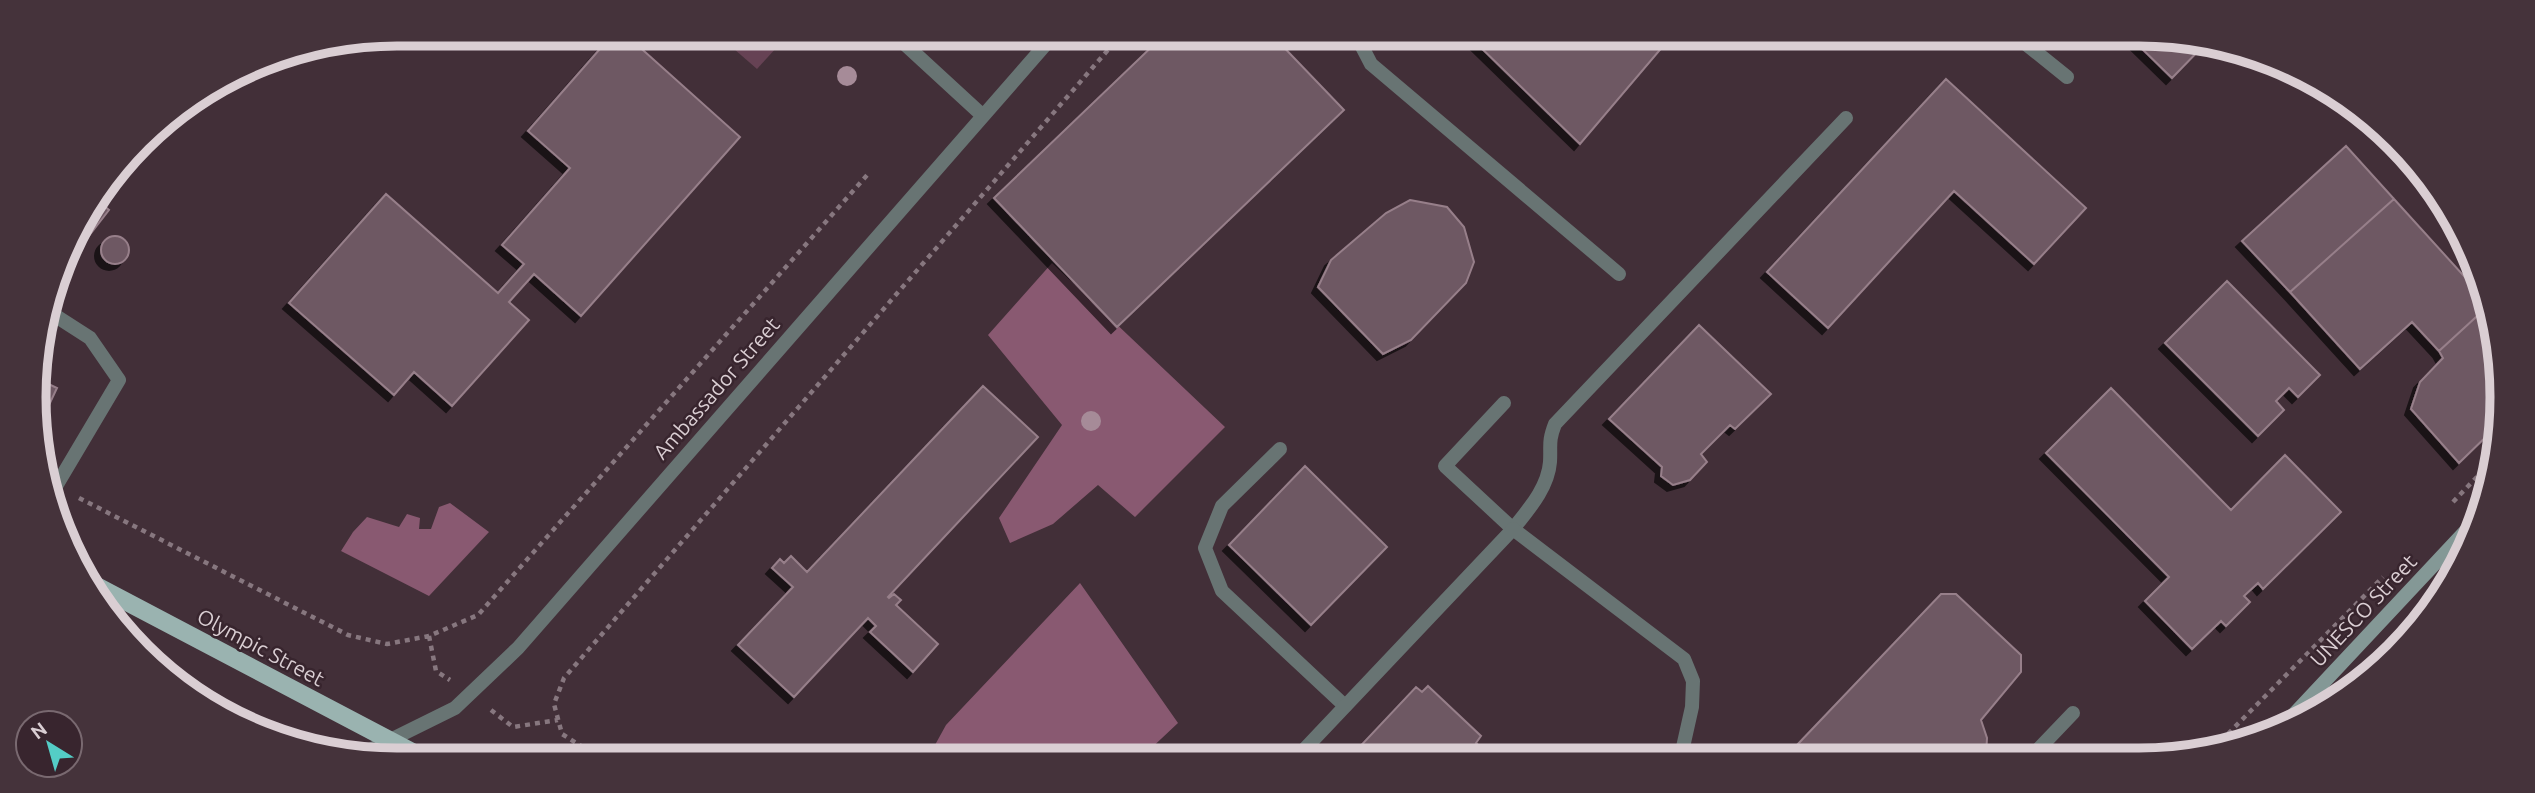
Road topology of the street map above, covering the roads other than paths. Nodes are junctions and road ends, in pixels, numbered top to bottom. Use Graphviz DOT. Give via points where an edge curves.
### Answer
graph roads {
  1 [pos="907,46"];
  2 [pos="1044,46"];
  3 [pos="1362,46"];
  4 [pos="2028,46"];
  5 [pos="2067,77"];
  6 [pos="982,115"];
  7 [pos="1846,118"];
  8 [pos="1619,274"];
  9 [pos="55,315"];
  10 [pos="1504,402"];
  11 [pos="1280,449"];
  12 [pos="56,485"];
  13 [pos="1513,529"];
  14 [pos="2460,537"];
  15 [pos="104,591"];
  16 [pos="1345,706"];
  17 [pos="2300,708"];
  18 [pos="2073,713"];
  19 [pos="390,741"];
  20 [pos="377,747"];
  21 [pos="404,748"];
  22 [pos="1306,748"];
  23 [pos="1683,748"];
  24 [pos="2040,748"];
  1 -- 6 [label="street"];
  2 -- 6 [label="street, Ambassador Street"];
  3 -- 8 [label="street" via="1371,64"];
  4 -- 5 [label="street"];
  6 -- 19 [label="street, Ambassador Street" via="518,648 455,708"];
  7 -- 13 [label="street" via="1555,424 1548,441 1550,463 1537,498"];
  9 -- 12 [label="street" via="90,338 119,380"];
  10 -- 13 [label="street" via="1445,466"];
  11 -- 16 [label="street" via="1223,506 1205,548 1223,591"];
  13 -- 16 [label="street"];
  13 -- 23 [label="street" via="1684,659 1693,681"];
  14 -- 17 [label="main road, UNESCO Street"];
  15 -- 19 [label="main road, Olympic Street"];
  16 -- 22 [label="street"];
  18 -- 24 [label="street"];
  19 -- 20 [label="street, Ambassador Street"];
  19 -- 21 [label="main road, Olympic Street"];
}
